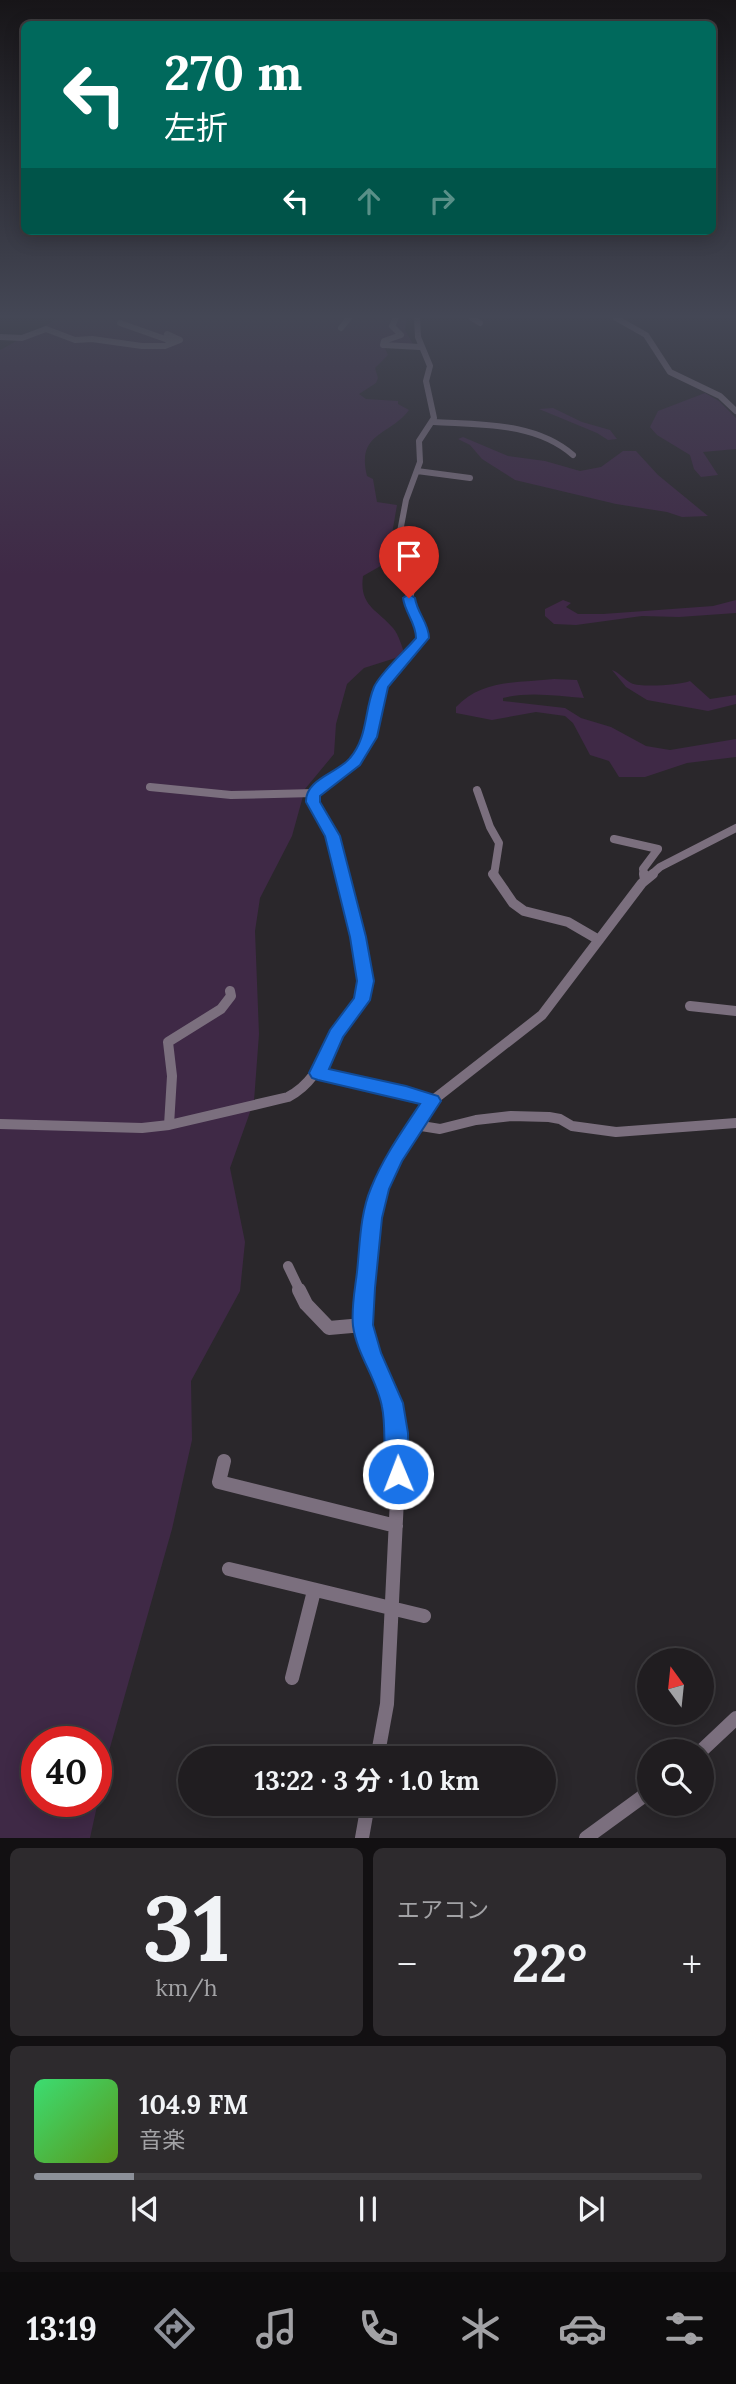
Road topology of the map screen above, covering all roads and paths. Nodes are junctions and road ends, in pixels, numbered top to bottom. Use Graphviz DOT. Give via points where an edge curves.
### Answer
graph roads {
  1 [pos="430,404"];
  2 [pos="434,422"];
  3 [pos="573,455"];
  4 [pos="417,471"];
  5 [pos="470,478"];
  6 [pos="150,787"];
  7 [pos="477,790"];
  8 [pos="314,793"];
  9 [pos="736,828"];
  10 [pos="614,839"];
  11 [pos="645,880"];
  12 [pos="599,940"];
  13 [pos="230,991"];
  14 [pos="690,1006"];
  15 [pos="736,1011"];
  16 [pos="318,1073"];
  17 [pos="432,1101"];
  18 [pos="736,1123"];
  19 [pos="0,1124"];
  20 [pos="169,1125"];
  21 [pos="415,1125"];
  22 [pos="288,1266"];
  23 [pos="363,1325"];
  24 [pos="224,1461"];
  25 [pos="396,1526"];
  26 [pos="229,1569"];
  27 [pos="314,1591"];
  28 [pos="393,1611"];
  29 [pos="424,1616"];
  30 [pos="292,1678"];
  31 [pos="736,1718"];
  32 [pos="714,1739"];
  33 [pos="379,1746"];
  34 [pos="637,1801"];
  35 [pos="366,1816"];
  36 [pos="362,1838"];
  37 [pos="586,1838"];
  1 -- 2 [label="street"];
  2 -- 3 [label="street" via="532,431"];
  2 -- 4 [label="street" via="419,441"];
  4 -- 5 [label="street"];
  4 -- 8 [label="street" via="399,537 415,574 409,603 423,638 381,687 370,737 355,762"];
  6 -- 8 [label="street" via="242,795"];
  7 -- 12 [label="street" via="499,843 495,880 513,903 524,911 568,922"];
  8 -- 16 [label="street" via="313,802 332,836 365,981 362,1000 336,1034"];
  9 -- 11 [label="street" via="660,867"];
  10 -- 11 [label="street" via="658,849 643,869"];
  11 -- 12 [label="street"];
  12 -- 17 [label="street" via="542,1015"];
  13 -- 20 [label="street" via="221,1009 167,1045 172,1076"];
  14 -- 15 [label="street"];
  16 -- 17 [label="street"];
  16 -- 20 [label="street" via="304,1089 288,1097"];
  17 -- 21 [label="street"];
  18 -- 21 [label="street" via="617,1132 572,1126 549,1117 511,1116 440,1129"];
  19 -- 20 [label="street"];
  21 -- 23 [label="street" via="375,1203"];
  22 -- 23 [label="street" via="306,1304 329,1328"];
  23 -- 25 [label="street" via="395,1416 399,1458"];
  24 -- 25 [label="street" via="219,1482"];
  25 -- 28 [label="street"];
  26 -- 27 [label="street"];
  27 -- 28 [label="street"];
  27 -- 30 [label="street"];
  28 -- 29 [label="street"];
  28 -- 33 [label="street"];
  31 -- 32 [label="street"];
  34 -- 37 [label="street"];
  35 -- 36 [label="street"];
}
